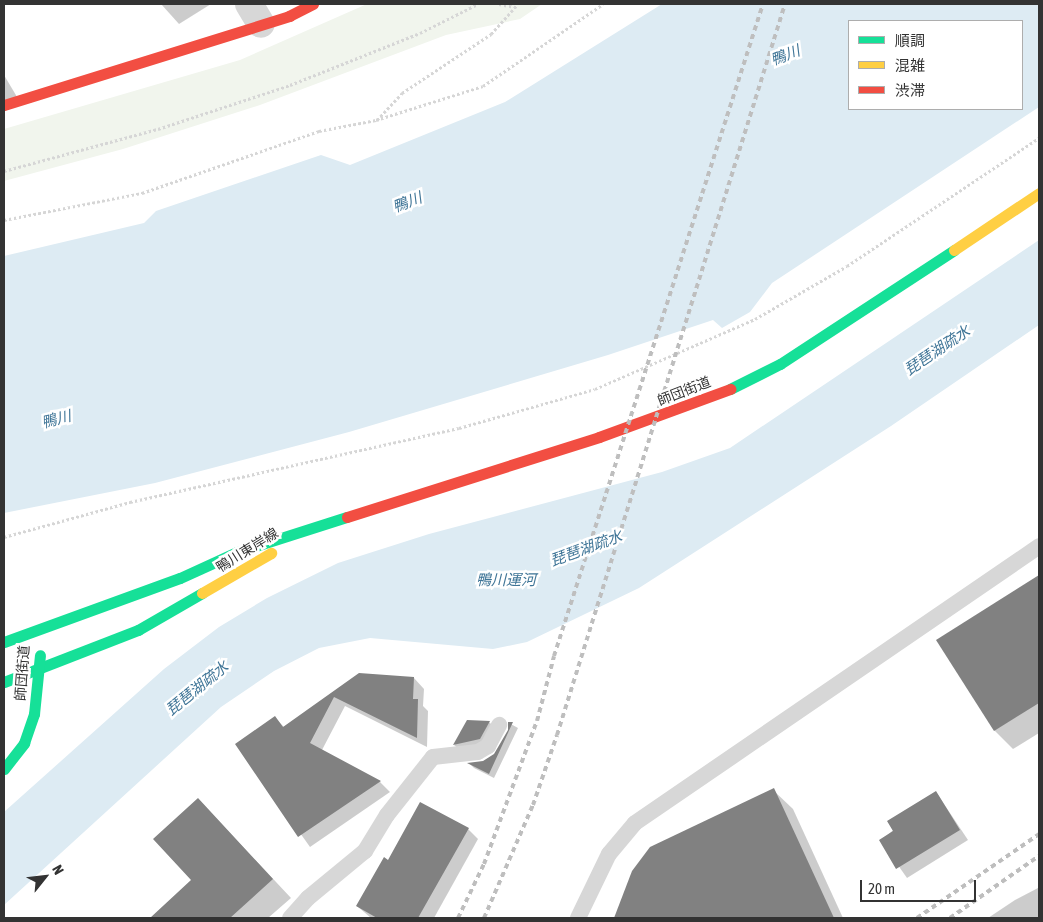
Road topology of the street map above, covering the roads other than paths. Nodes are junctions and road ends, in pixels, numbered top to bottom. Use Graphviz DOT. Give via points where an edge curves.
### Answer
graph roads {
  1 [pos="313,4"];
  2 [pos="255,14"];
  3 [pos="4,105"];
  4 [pos="1039,193"];
  5 [pos="300,534"];
  6 [pos="1039,546"];
  7 [pos="39,631"];
  8 [pos="4,642"];
  9 [pos="40,670"];
  10 [pos="4,682"];
  11 [pos="499,725"];
  12 [pos="4,769"];
  13 [pos="290,918"];
  14 [pos="578,918"];
  1 -- 2 [label="street"];
  2 -- 3 [label="street"];
  4 -- 5 [label="street, 師団街道" via="875,304 780,364 732,389 686,408"];
  5 -- 7 [label="street, 鴨川東岸線" via="237,552"];
  5 -- 9 [label="street, 鴨川東岸線" via="138,630"];
  6 -- 14 [label="lane" via="635,823 609,854"];
  7 -- 8 [label="street, 鴨川東岸線"];
  7 -- 9 [label="street, 師団街道"];
  9 -- 10 [label="street, 鴨川東岸線"];
  9 -- 12 [label="street, 師団街道" via="34,714 24,743"];
  11 -- 13 [label="lane" via="488,746 478,752 433,757 387,816 366,851 308,898"];
}
